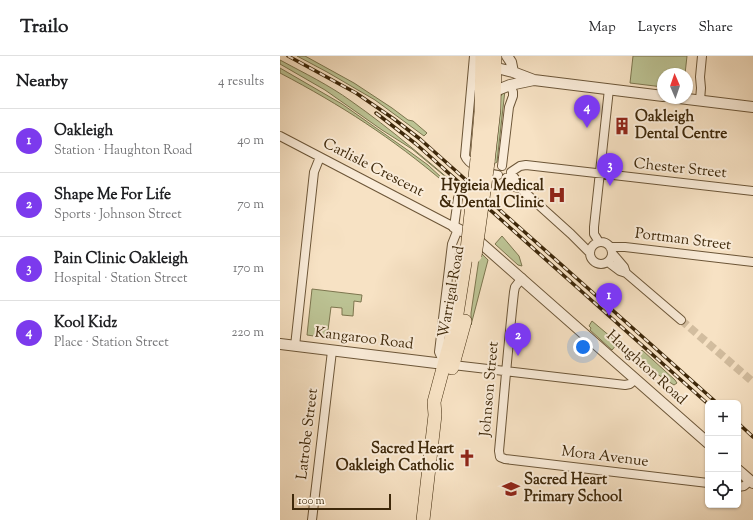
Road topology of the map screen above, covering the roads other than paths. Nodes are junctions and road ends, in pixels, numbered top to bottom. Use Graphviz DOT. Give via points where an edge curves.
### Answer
graph roads {
  1 [pos="495,56"];
  2 [pos="507,56"];
  3 [pos="702,56"];
  4 [pos="475,57"];
  5 [pos="495,70"];
  6 [pos="513,72"];
  7 [pos="482,73"];
  8 [pos="534,80"];
  9 [pos="510,85"];
  10 [pos="609,89"];
  11 [pos="495,91"];
  12 [pos="657,95"];
  13 [pos="693,100"];
  14 [pos="697,100"];
  15 [pos="753,107"];
  16 [pos="280,136"];
  17 [pos="320,157"];
  18 [pos="491,166"];
  19 [pos="601,174"];
  20 [pos="510,175"];
  21 [pos="753,191"];
  22 [pos="458,198"];
  23 [pos="456,228"];
  24 [pos="571,234"];
  25 [pos="474,237"];
  26 [pos="596,244"];
  27 [pos="611,250"];
  28 [pos="590,253"];
  29 [pos="608,262"];
  30 [pos="753,262"];
  31 [pos="626,273"];
  32 [pos="522,278"];
  33 [pos="681,320"];
  34 [pos="280,344"];
  35 [pos="295,346"];
  36 [pos="332,351"];
  37 [pos="448,364"];
  38 [pos="506,372"];
  39 [pos="632,376"];
  40 [pos="705,440"];
  41 [pos="500,458"];
  42 [pos="745,478"];
  43 [pos="705,483"];
  44 [pos="741,486"];
  45 [pos="312,520"];
  46 [pos="423,520"];
  1 -- 5 [label="highway, Warrigal Road"];
  2 -- 6 [label="street"];
  3 -- 14 [label="street" via="696,88"];
  4 -- 7 [label="highway, Warrigal Road"];
  4 -- 18 [label="street, Warrigal Road" via="464,154 470,163"];
  5 -- 6 [label="street"];
  5 -- 7 [label="street"];
  5 -- 11 [label="highway, Warrigal Road"];
  6 -- 8 [label="street"];
  7 -- 18 [label="highway, Warrigal Road" via="482,112"];
  8 -- 9 [label="street"];
  8 -- 10 [label="street"];
  9 -- 11 [label="street"];
  9 -- 18 [label="street" via="513,96"];
  10 -- 12 [label="street"];
  10 -- 19 [label="street"];
  11 -- 18 [label="highway, Warrigal Road"];
  13 -- 14 [label="street"];
  14 -- 15 [label="street"];
  16 -- 17 [label="street, Carlisle Crescent"];
  17 -- 23 [label="street, Carlisle Crescent"];
  17 -- 35 [label="street" via="314,172"];
  18 -- 20 [label="street" via="502,178"];
  18 -- 20 [label="street" via="508,167"];
  18 -- 37 [label="highway, Warrigal Road, bridge"];
  19 -- 20 [label="street, Chester Street" via="526,165 520,166"];
  19 -- 21 [label="street, Chester Street"];
  19 -- 26 [label="street" via="594,227"];
  20 -- 24 [label="street" via="515,187 520,188"];
  22 -- 23 [label="street, Warrigal Road"];
  23 -- 25 [label="street, Carlisle Crescent"];
  23 -- 37 [label="street, Warrigal Road" via="439,352"];
  24 -- 26 [label="street"];
  24 -- 28 [label="street"];
  25 -- 32 [label="street, Haughton Road"];
  26 -- 27 [label="street" via="605,243"];
  26 -- 28 [label="street"];
  27 -- 29 [label="street"];
  27 -- 30 [label="street, Portman Street" via="625,247"];
  27 -- 31 [label="street"];
  28 -- 29 [label="street" via="591,258 597,263"];
  29 -- 31 [label="street"];
  31 -- 33 [label="street"];
  32 -- 38 [label="street, Johnson Street" via="514,292"];
  32 -- 39 [label="street, Haughton Road"];
  34 -- 35 [label="street, Kangaroo Road"];
  35 -- 36 [label="street, Kangaroo Road"];
  36 -- 37 [label="street, Kangaroo Road"];
  36 -- 45 [label="street, Latrobe Street"];
  37 -- 38 [label="street"];
  37 -- 46 [label="highway, Warrigal Road" via="442,403 435,415"];
  38 -- 39 [label="street" via="621,384"];
  38 -- 41 [label="street, Johnson Street" via="498,454"];
  39 -- 40 [label="street, Haughton Road"];
  41 -- 43 [label="street, Mora Avenue"];
  42 -- 44 [label="street" via="744,486"];
}
